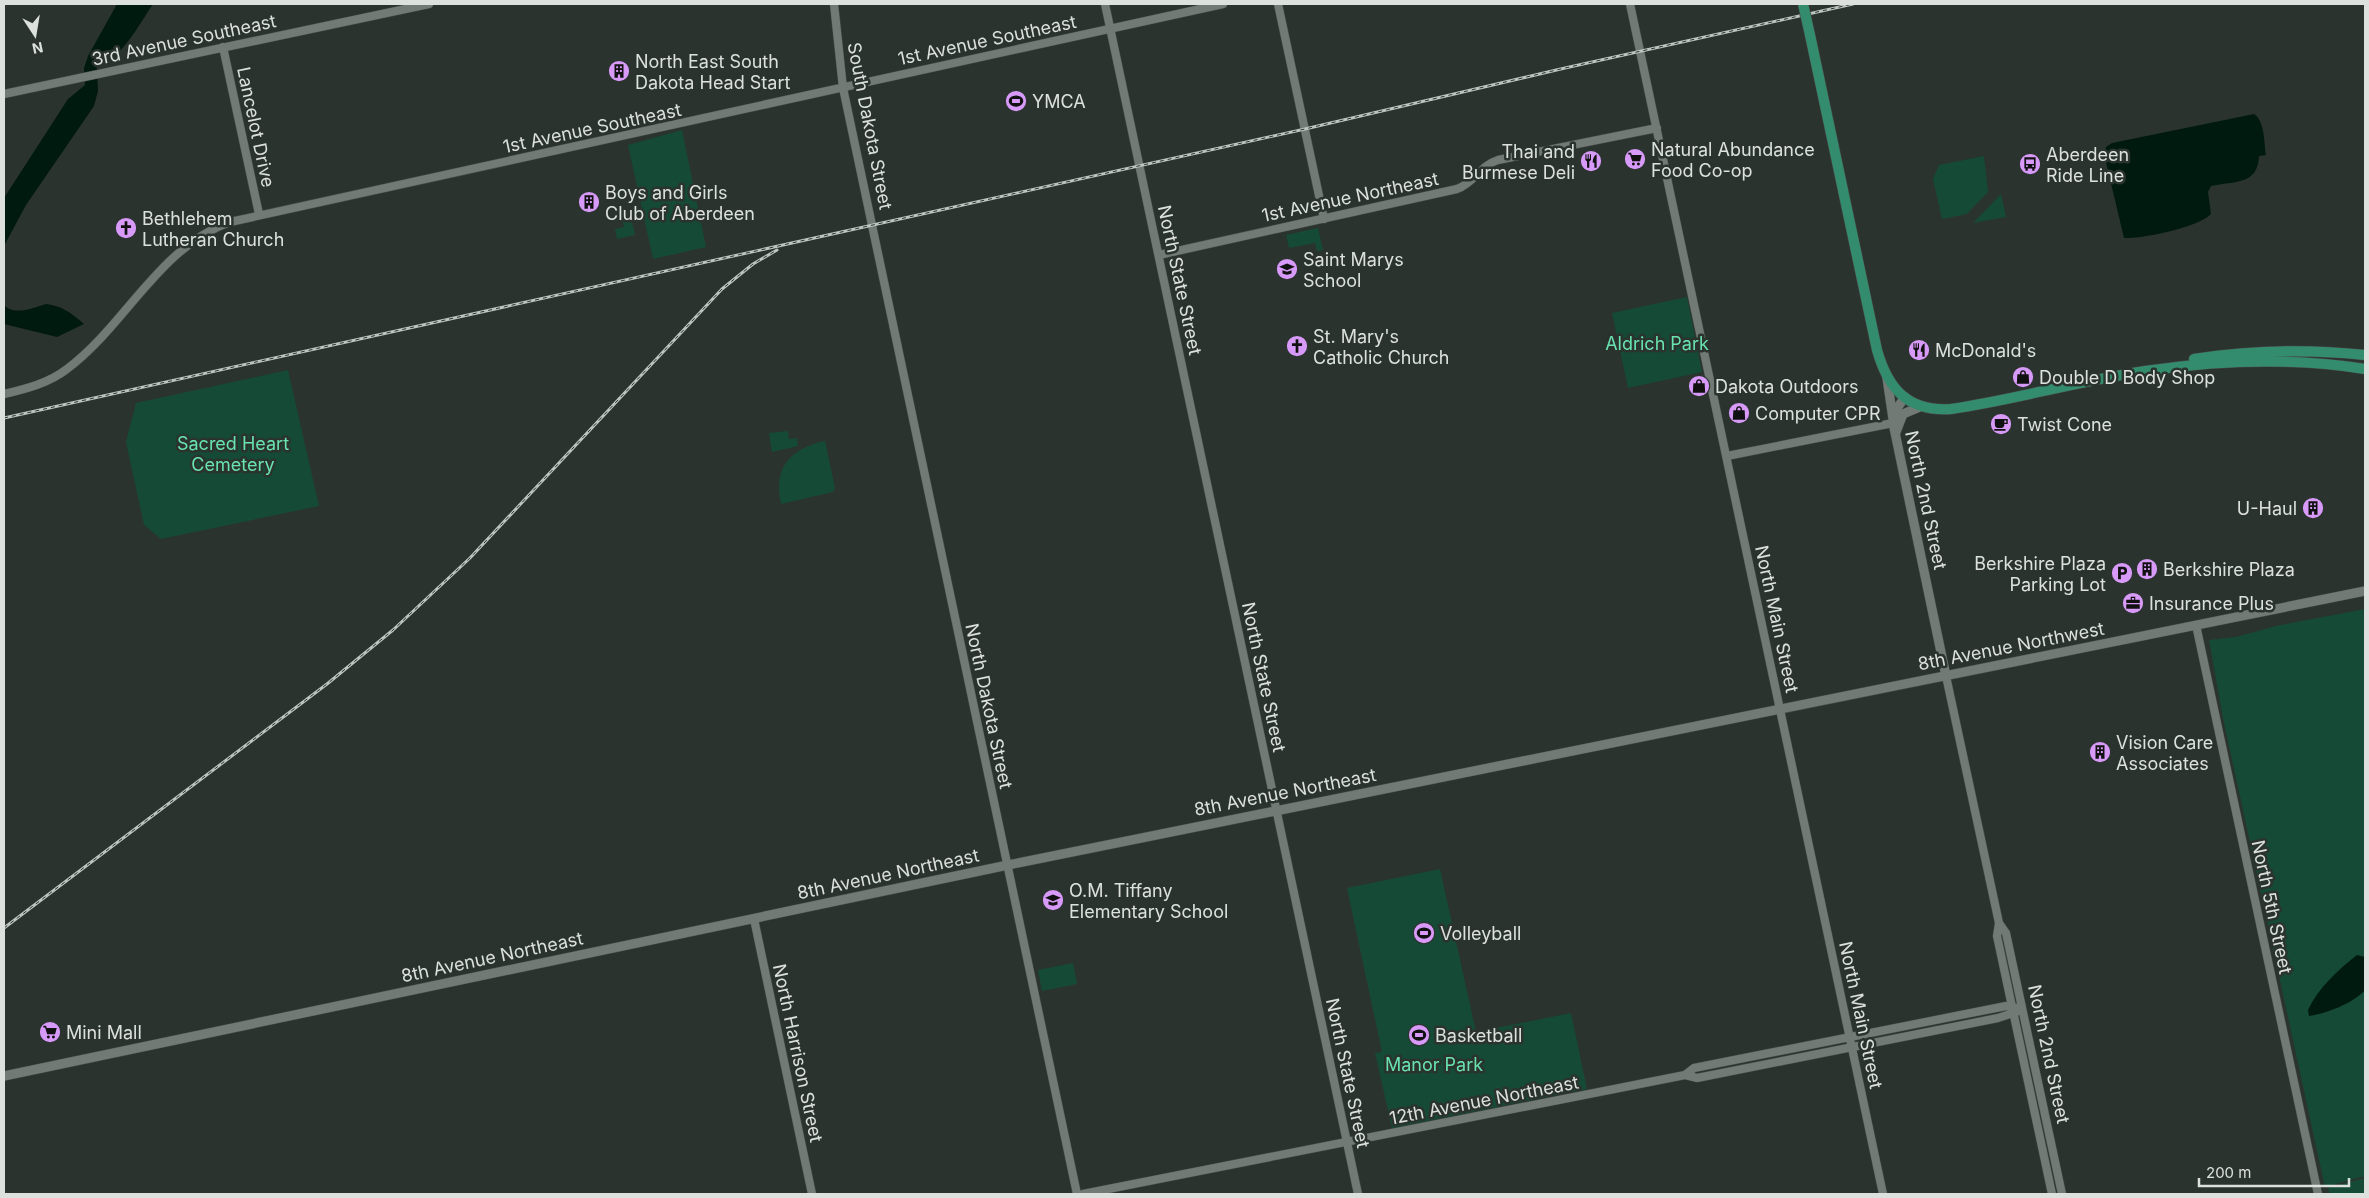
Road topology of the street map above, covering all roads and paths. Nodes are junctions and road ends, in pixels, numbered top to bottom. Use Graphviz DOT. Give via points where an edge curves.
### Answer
graph roads {
  1 [pos="429,4"];
  2 [pos="834,4"];
  3 [pos="1105,4"];
  4 [pos="1223,4"];
  5 [pos="1278,4"];
  6 [pos="1630,4"];
  7 [pos="1803,4"];
  8 [pos="1111,28"];
  9 [pos="223,47"];
  10 [pos="844,88"];
  11 [pos="4,94"];
  12 [pos="1656,128"];
  13 [pos="260,214"];
  14 [pos="1324,219"];
  15 [pos="873,225"];
  16 [pos="1159,255"];
  17 [pos="2365,355"];
  18 [pos="2365,368"];
  19 [pos="2152,370"];
  20 [pos="1887,378"];
  21 [pos="4,394"];
  22 [pos="1905,397"];
  23 [pos="1922,406"];
  24 [pos="1890,409"];
  25 [pos="1893,421"];
  26 [pos="1876,426"];
  27 [pos="1895,434"];
  28 [pos="1727,456"];
  29 [pos="2365,591"];
  30 [pos="2196,625"];
  31 [pos="1946,676"];
  32 [pos="1781,709"];
  33 [pos="1277,811"];
  34 [pos="1008,865"];
  35 [pos="754,919"];
  36 [pos="1999,923"];
  37 [pos="2012,1009"];
  38 [pos="2022,1009"];
  39 [pos="1850,1037"];
  40 [pos="1852,1046"];
  41 [pos="1685,1075"];
  42 [pos="4,1076"];
  43 [pos="1347,1142"];
  44 [pos="812,1194"];
  45 [pos="1077,1194"];
  46 [pos="1083,1194"];
  47 [pos="1358,1194"];
  48 [pos="1883,1194"];
  49 [pos="2052,1194"];
  50 [pos="2062,1194"];
  51 [pos="2318,1194"];
  1 -- 9 [label="street, 3rd Avenue Southeast"];
  2 -- 10 [label="street, South Dakota Street"];
  3 -- 8 [label="street, North State Street"];
  4 -- 8 [label="street, 1st Avenue Southeast"];
  5 -- 14 [label="street"];
  6 -- 12 [label="street, North Main Street"];
  7 -- 20 [label="main road, bridge" via="1877,350"];
  8 -- 10 [label="street, 1st Avenue Southeast"];
  8 -- 16 [label="street, North State Street"];
  9 -- 11 [label="street, 3rd Avenue Southeast"];
  9 -- 13 [label="street, Lancelot Drive"];
  10 -- 13 [label="street, 1st Avenue Southeast"];
  10 -- 15 [label="street, South Dakota Street"];
  12 -- 14 [label="street, 1st Avenue Northeast" via="1498,160 1486,165 1457,189"];
  12 -- 28 [label="street, North Main Street"];
  13 -- 21 [label="street, 1st Avenue Southeast" via="221,225 196,239 172,260 81,358 48,380"];
  14 -- 16 [label="street, 1st Avenue Northeast"];
  15 -- 34 [label="street, North Dakota Street"];
  16 -- 33 [label="street, North State Street"];
  17 -- 19 [label="main road" via="2264,352 2205,358"];
  18 -- 19 [label="main road" via="2279,362"];
  19 -- 23 [label="main road" via="1974,405 1942,409"];
  20 -- 22 [label="main road"];
  20 -- 24 [label="main road"];
  22 -- 23 [label="main road"];
  22 -- 25 [label="main road, North 2nd Street"];
  23 -- 27 [label="main road" via="1903,414"];
  24 -- 25 [label="main road"];
  24 -- 26 [label="street" via="1887,420"];
  25 -- 26 [label="street"];
  25 -- 27 [label="main road, North 2nd Street"];
  26 -- 28 [label="street"];
  27 -- 31 [label="main road, North 2nd Street"];
  28 -- 32 [label="street, North Main Street"];
  29 -- 30 [label="main road, 8th Avenue Northwest"];
  30 -- 31 [label="main road, 8th Avenue Northwest"];
  30 -- 51 [label="street, North 5th Street"];
  31 -- 32 [label="main road, 8th Avenue Northwest"];
  31 -- 36 [label="street, North 2nd Street"];
  32 -- 33 [label="main road, 8th Avenue Northeast"];
  32 -- 39 [label="street, North Main Street"];
  33 -- 34 [label="main road, 8th Avenue Northeast"];
  33 -- 43 [label="street, North State Street"];
  34 -- 35 [label="main road, 8th Avenue Northeast"];
  34 -- 45 [label="street, North Dakota Street"];
  35 -- 42 [label="main road, 8th Avenue Northeast"];
  35 -- 44 [label="street, North Harrison Street"];
  36 -- 37 [label="street, North 2nd Street" via="1997,936"];
  36 -- 38 [label="street, North 2nd Street" via="2006,933"];
  37 -- 38 [label="street"];
  37 -- 39 [label="street, 12th Avenue Northeast"];
  37 -- 40 [label="street, 12th Avenue Northeast"];
  37 -- 49 [label="street, North 2nd Street"];
  38 -- 50 [label="street, North 2nd Street"];
  39 -- 40 [label="street, North Main Street"];
  39 -- 41 [label="street, 12th Avenue Northeast" via="1694,1068"];
  40 -- 41 [label="street, 12th Avenue Northeast" via="1697,1078"];
  40 -- 48 [label="street, North Main Street"];
  41 -- 43 [label="street, 12th Avenue Northeast"];
  43 -- 46 [label="street, 12th Avenue Northeast"];
  43 -- 47 [label="street, North State Street"];
}
